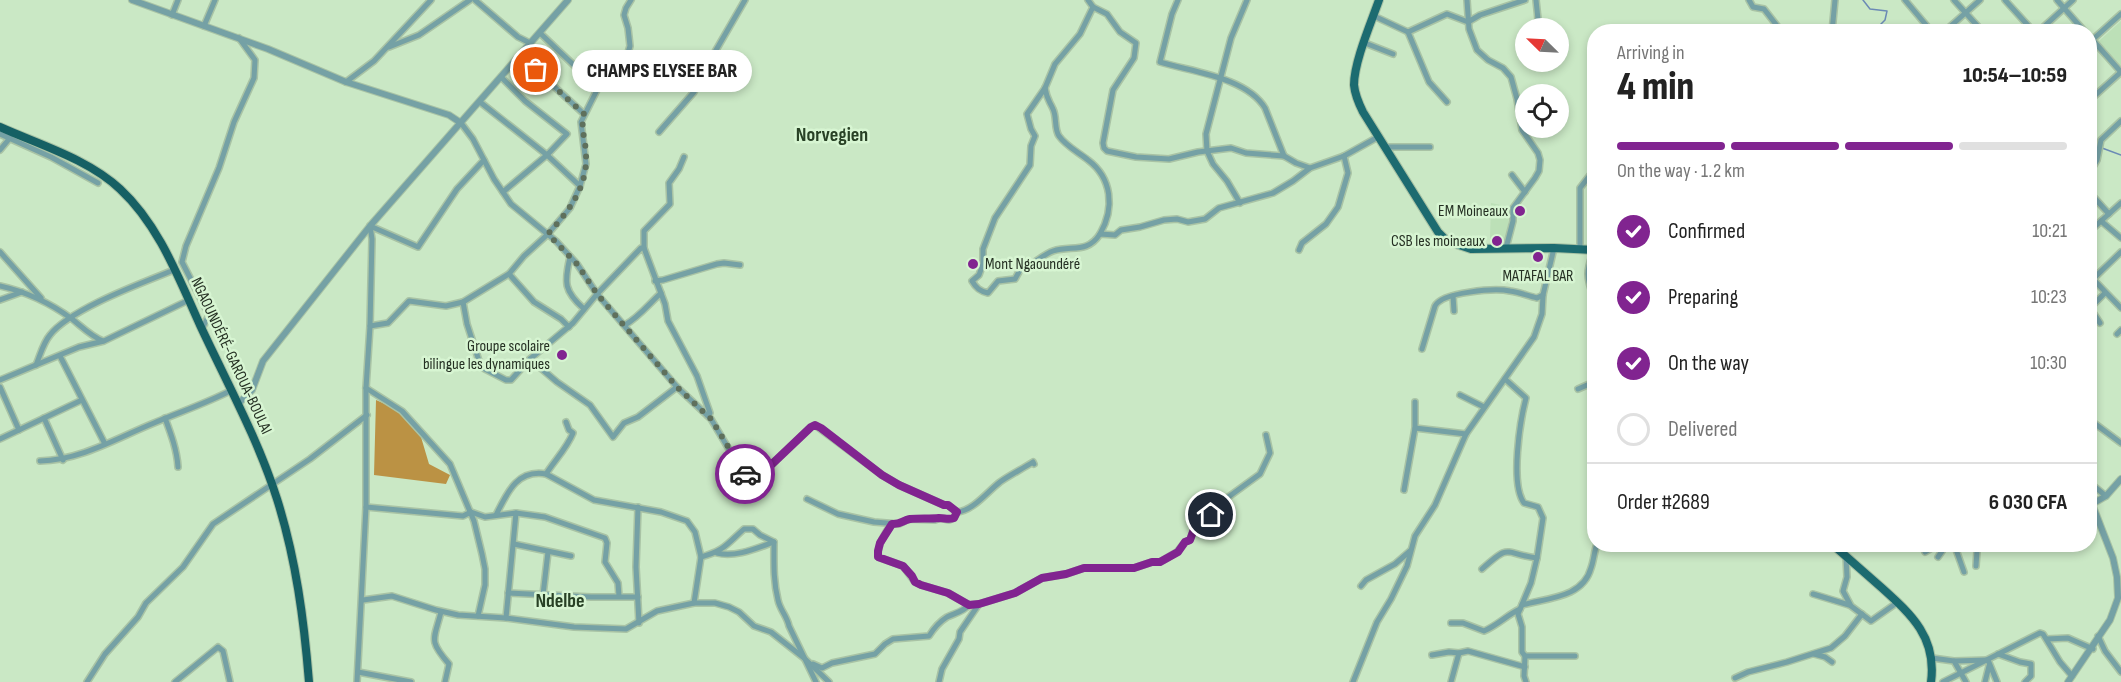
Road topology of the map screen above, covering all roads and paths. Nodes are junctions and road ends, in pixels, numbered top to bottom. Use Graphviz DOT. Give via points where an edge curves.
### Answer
graph roads {
  1 [pos="132,0"];
  2 [pos="178,0"];
  3 [pos="215,0"];
  4 [pos="431,0"];
  5 [pos="470,0"];
  6 [pos="475,0"];
  7 [pos="568,0"];
  8 [pos="745,0"];
  9 [pos="1088,0"];
  10 [pos="1178,0"];
  11 [pos="1247,0"];
  12 [pos="1379,0"];
  13 [pos="1467,0"];
  14 [pos="1525,0"];
  15 [pos="1536,0"];
  16 [pos="1749,0"];
  17 [pos="1835,0"];
  18 [pos="1905,0"];
  19 [pos="1954,0"];
  20 [pos="1980,0"];
  21 [pos="2006,0"];
  22 [pos="2057,0"];
  23 [pos="2073,0"];
  24 [pos="629,1"];
  25 [pos="1093,7"];
  26 [pos="2064,9"];
  27 [pos="1965,12"];
  28 [pos="2121,14"];
  29 [pos="172,15"];
  30 [pos="1374,16"];
  31 [pos="1538,18"];
  32 [pos="1468,22"];
  33 [pos="1776,24"];
  34 [pos="1833,24"];
  35 [pos="1925,24"];
  36 [pos="1952,24"];
  37 [pos="1976,24"];
  38 [pos="2028,24"];
  39 [pos="2046,24"];
  40 [pos="2078,24"];
  41 [pos="204,26"];
  42 [pos="1408,32"];
  43 [pos="540,33"];
  44 [pos="2097,34"];
  45 [pos="239,38"];
  46 [pos="530,43"];
  47 [pos="1365,44"];
  48 [pos="2097,47"];
  49 [pos="387,48"];
  50 [pos="1393,54"];
  51 [pos="520,55"];
  52 [pos="2121,72"];
  53 [pos="501,77"];
  54 [pos="1219,79"];
  55 [pos="346,82"];
  56 [pos="598,88"];
  57 [pos="1045,88"];
  58 [pos="2097,94"];
  59 [pos="480,102"];
  60 [pos="1447,102"];
  61 [pos="584,114"];
  62 [pos="2121,121"];
  63 [pos="461,123"];
  64 [pos="0,127"];
  65 [pos="659,132"];
  66 [pos="0,135"];
  67 [pos="1378,137"];
  68 [pos="10,138"];
  69 [pos="1386,147"];
  70 [pos="1430,147"];
  71 [pos="0,150"];
  72 [pos="1207,151"];
  73 [pos="547,154"];
  74 [pos="1284,156"];
  75 [pos="1344,156"];
  76 [pos="684,157"];
  77 [pos="484,160"];
  78 [pos="2097,160"];
  79 [pos="1310,168"];
  80 [pos="1512,176"];
  81 [pos="1587,179"];
  82 [pos="98,183"];
  83 [pos="580,186"];
  84 [pos="503,192"];
  85 [pos="1525,192"];
  86 [pos="2097,201"];
  87 [pos="1240,203"];
  88 [pos="2121,203"];
  89 [pos="2109,214"];
  90 [pos="2101,221"];
  91 [pos="2097,225"];
  92 [pos="370,226"];
  93 [pos="548,234"];
  94 [pos="1100,234"];
  95 [pos="2121,238"];
  96 [pos="644,248"];
  97 [pos="1506,248"];
  98 [pos="1554,248"];
  99 [pos="1580,249"];
  100 [pos="1299,250"];
  101 [pos="1587,250"];
  102 [pos="2121,252"];
  103 [pos="2,255"];
  104 [pos="568,255"];
  105 [pos="740,265"];
  106 [pos="174,270"];
  107 [pos="2097,273"];
  108 [pos="509,274"];
  109 [pos="655,280"];
  110 [pos="2097,284"];
  111 [pos="0,286"];
  112 [pos="23,291"];
  113 [pos="661,293"];
  114 [pos="2105,293"];
  115 [pos="597,294"];
  116 [pos="1544,295"];
  117 [pos="1453,296"];
  118 [pos="0,300"];
  119 [pos="189,300"];
  120 [pos="2097,301"];
  121 [pos="463,302"];
  122 [pos="45,303"];
  123 [pos="454,305"];
  124 [pos="2121,308"];
  125 [pos="584,309"];
  126 [pos="57,310"];
  127 [pos="463,311"];
  128 [pos="1454,311"];
  129 [pos="80,312"];
  130 [pos="70,318"];
  131 [pos="2097,318"];
  132 [pos="2100,323"];
  133 [pos="625,325"];
  134 [pos="370,326"];
  135 [pos="569,327"];
  136 [pos="202,329"];
  137 [pos="104,341"];
  138 [pos="1422,349"];
  139 [pos="60,356"];
  140 [pos="530,359"];
  141 [pos="36,365"];
  142 [pos="1505,379"];
  143 [pos="0,380"];
  144 [pos="1587,385"];
  145 [pos="0,387"];
  146 [pos="677,387"];
  147 [pos="366,388"];
  148 [pos="1578,389"];
  149 [pos="232,390"];
  150 [pos="1460,395"];
  151 [pos="82,400"];
  152 [pos="1415,402"];
  153 [pos="238,405"];
  154 [pos="1484,407"];
  155 [pos="367,415"];
  156 [pos="708,416"];
  157 [pos="44,418"];
  158 [pos="165,418"];
  159 [pos="566,422"];
  160 [pos="2097,425"];
  161 [pos="1415,428"];
  162 [pos="19,430"];
  163 [pos="1466,434"];
  164 [pos="1266,435"];
  165 [pos="0,439"];
  166 [pos="2121,443"];
  167 [pos="105,444"];
  168 [pos="63,460"];
  169 [pos="40,461"];
  170 [pos="1034,464"];
  171 [pos="178,467"];
  172 [pos="546,474"];
  173 [pos="2121,479"];
  174 [pos="272,484"];
  175 [pos="2097,489"];
  176 [pos="1404,490"];
  177 [pos="2106,496"];
  178 [pos="807,498"];
  179 [pos="2097,501"];
  180 [pos="366,507"];
  181 [pos="638,507"];
  182 [pos="471,512"];
  183 [pos="957,512"];
  184 [pos="516,513"];
  185 [pos="496,515"];
  186 [pos="2097,518"];
  187 [pos="892,524"];
  188 [pos="774,542"];
  189 [pos="514,544"];
  190 [pos="1410,551"];
  191 [pos="548,552"];
  192 [pos="1595,552"];
  193 [pos="1841,552"];
  194 [pos="1941,552"];
  195 [pos="1957,552"];
  196 [pos="1977,552"];
  197 [pos="717,553"];
  198 [pos="571,556"];
  199 [pos="1846,556"];
  200 [pos="701,557"];
  201 [pos="1938,557"];
  202 [pos="1537,558"];
  203 [pos="1976,566"];
  204 [pos="1482,569"];
  205 [pos="1964,572"];
  206 [pos="1361,586"];
  207 [pos="508,593"];
  208 [pos="1813,594"];
  209 [pos="543,595"];
  210 [pos="619,596"];
  211 [pos="638,597"];
  212 [pos="363,600"];
  213 [pos="1898,602"];
  214 [pos="694,603"];
  215 [pos="979,604"];
  216 [pos="969,605"];
  217 [pos="1521,606"];
  218 [pos="1851,606"];
  219 [pos="441,612"];
  220 [pos="1862,614"];
  221 [pos="478,616"];
  222 [pos="506,618"];
  223 [pos="639,623"];
  224 [pos="1451,623"];
  225 [pos="2098,636"];
  226 [pos="2047,639"];
  227 [pos="2092,649"];
  228 [pos="1459,653"];
  229 [pos="1812,654"];
  230 [pos="1998,654"];
  231 [pos="1432,655"];
  232 [pos="1525,656"];
  233 [pos="1575,656"];
  234 [pos="804,658"];
  235 [pos="1932,658"];
  236 [pos="1954,661"];
  237 [pos="1832,662"];
  238 [pos="1989,662"];
  239 [pos="1525,668"];
  240 [pos="358,672"];
  241 [pos="2121,672"];
  242 [pos="1962,673"];
  243 [pos="1987,674"];
  244 [pos="1735,678"];
  245 [pos="1525,679"];
  246 [pos="2071,680"];
  247 [pos="1932,681"];
  248 [pos="87,682"];
  249 [pos="175,682"];
  250 [pos="230,682"];
  251 [pos="309,682"];
  252 [pos="357,682"];
  253 [pos="411,682"];
  254 [pos="445,682"];
  255 [pos="816,682"];
  256 [pos="829,682"];
  257 [pos="939,682"];
  258 [pos="1353,682"];
  259 [pos="1451,682"];
  260 [pos="1518,682"];
  261 [pos="1943,682"];
  262 [pos="1966,682"];
  263 [pos="1978,682"];
  264 [pos="1985,682"];
  265 [pos="1997,682"];
  266 [pos="2025,682"];
  1 -- 29 [label="street"];
  2 -- 29 [label="street"];
  3 -- 41 [label="street"];
  4 -- 49 [label="street"];
  5 -- 49 [label="street" via="419,36"];
  6 -- 46 [label="street" via="518,38"];
  7 -- 43 [label="street"];
  8 -- 65 [label="street" via="694,92"];
  9 -- 25 [label="street"];
  10 -- 54 [label="street" via="1160,62"];
  11 -- 54 [label="street"];
  12 -- 30 [label="main road"];
  13 -- 32 [label="street"];
  14 -- 32 [label="street"];
  15 -- 31 [label="street"];
  16 -- 33 [label="street" via="1753,7 1764,9"];
  17 -- 34 [label="street"];
  18 -- 35 [label="street"];
  19 -- 27 [label="street"];
  20 -- 27 [label="street"];
  21 -- 38 [label="street"];
  22 -- 26 [label="street"];
  23 -- 26 [label="street"];
  24 -- 56 [label="street" via="624,15 630,46 627,56"];
  25 -- 57 [label="street" via="1080,34 1055,64"];
  25 -- 72 [label="street" via="1107,14 1120,32 1136,43 1134,58 1113,90 1104,148 1159,159"];
  26 -- 39 [label="street"];
  26 -- 40 [label="street"];
  27 -- 36 [label="street"];
  27 -- 37 [label="street"];
  28 -- 44 [label="street"];
  29 -- 41 [label="street"];
  30 -- 42 [label="street"];
  30 -- 47 [label="main road"];
  32 -- 42 [label="street" via="1446,14"];
  32 -- 85 [label="street" via="1480,55 1503,68 1510,77 1522,129 1538,153 1539,171"];
  41 -- 45 [label="street"];
  42 -- 60 [label="street" via="1430,82"];
  43 -- 46 [label="street"];
  43 -- 56 [label="street"];
  45 -- 55 [label="street"];
  45 -- 136 [label="street" via="255,60 254,78 182,262 209,315"];
  46 -- 51 [label="street"];
  47 -- 50 [label="street"];
  47 -- 67 [label="main road" via="1354,86"];
  48 -- 52 [label="street"];
  49 -- 55 [label="street"];
  51 -- 53 [label="street"];
  51 -- 61 [label="street"];
  52 -- 58 [label="street"];
  53 -- 59 [label="street"];
  53 -- 73 [label="street" via="566,132"];
  54 -- 72 [label="street" via="1206,134"];
  54 -- 74 [label="street" via="1242,86 1262,103"];
  55 -- 63 [label="street" via="449,115"];
  56 -- 61 [label="street"];
  57 -- 94 [label="street" via="1058,135 1101,171 1109,189 1107,222"];
  57 -- 94 [label="street" via="1027,114 1035,136 1030,165 995,218 983,249 979,275 972,280 975,287 988,292 998,281 1015,279 1020,270 1052,251 1079,249 1094,243"];
  59 -- 63 [label="street"];
  59 -- 73 [label="street"];
  61 -- 83 [label="street" via="581,126 586,164"];
  62 -- 78 [label="street" via="2101,140"];
  63 -- 77 [label="street"];
  63 -- 92 [label="street"];
  64 -- 106 [label="highway, NGAOUNDÉRÉ-GAROUA-BOULAI" via="83,164 120,189 150,225"];
  66 -- 68 [label="street"];
  67 -- 69 [label="main road"];
  67 -- 75 [label="street"];
  68 -- 71 [label="street"];
  68 -- 82 [label="street"];
  69 -- 70 [label="street"];
  69 -- 97 [label="main road" via="1447,241 1471,249"];
  72 -- 74 [label="street" via="1231,148"];
  72 -- 87 [label="street"];
  73 -- 83 [label="street"];
  73 -- 84 [label="street"];
  74 -- 79 [label="street"];
  75 -- 79 [label="street"];
  75 -- 100 [label="street" via="1348,173 1338,207"];
  76 -- 96 [label="street" via="669,183 670,204 644,231"];
  77 -- 84 [label="street"];
  77 -- 92 [label="street" via="457,189 418,247"];
  79 -- 87 [label="street" via="1273,193"];
  80 -- 85 [label="street"];
  81 -- 99 [label="street" via="1580,188"];
  83 -- 93 [label="street" via="570,208"];
  84 -- 93 [label="street" via="511,204"];
  85 -- 97 [label="street" via="1513,208"];
  86 -- 89 [label="street"];
  87 -- 94 [label="street" via="1214,209 1205,219 1164,220 1121,230 1115,235"];
  88 -- 89 [label="street"];
  89 -- 90 [label="street"];
  90 -- 91 [label="street"];
  90 -- 95 [label="street"];
  92 -- 134 [label="street"];
  92 -- 153 [label="street" via="269,354 252,390"];
  93 -- 104 [label="street"];
  93 -- 108 [label="street"];
  96 -- 109 [label="street"];
  96 -- 115 [label="street"];
  97 -- 98 [label="main road"];
  98 -- 99 [label="main road"];
  98 -- 116 [label="street"];
  99 -- 101 [label="main road"];
  102 -- 107 [label="street"];
  103 -- 122 [label="street"];
  104 -- 115 [label="street"];
  104 -- 125 [label="street" via="567,287"];
  105 -- 109 [label="street" via="717,264"];
  106 -- 119 [label="highway, NGAOUNDÉRÉ-GAROUA-BOULAI"];
  106 -- 129 [label="street"];
  108 -- 121 [label="street"];
  108 -- 135 [label="street" via="534,302"];
  109 -- 113 [label="street"];
  110 -- 114 [label="street"];
  111 -- 112 [label="street"];
  112 -- 118 [label="street"];
  112 -- 122 [label="street"];
  113 -- 133 [label="street"];
  113 -- 156 [label="street" via="668,321 697,376"];
  114 -- 120 [label="street"];
  114 -- 124 [label="street"];
  115 -- 125 [label="street"];
  115 -- 133 [label="street"];
  116 -- 117 [label="street" via="1537,298 1502,290"];
  116 -- 142 [label="street" via="1534,337"];
  117 -- 128 [label="street"];
  117 -- 138 [label="street" via="1437,302"];
  119 -- 136 [label="highway, NGAOUNDÉRÉ-GAROUA-BOULAI"];
  119 -- 137 [label="street"];
  121 -- 123 [label="street"];
  121 -- 127 [label="street"];
  122 -- 126 [label="street"];
  123 -- 127 [label="street"];
  123 -- 134 [label="street" via="409,301 387,323"];
  125 -- 135 [label="street"];
  126 -- 129 [label="street"];
  126 -- 130 [label="street"];
  127 -- 140 [label="street" via="485,370 508,381"];
  129 -- 130 [label="street"];
  130 -- 137 [label="street"];
  130 -- 141 [label="street" via="49,336"];
  131 -- 132 [label="street"];
  133 -- 146 [label="street"];
  134 -- 147 [label="street"];
  135 -- 140 [label="street"];
  136 -- 149 [label="highway, NGAOUNDÉRÉ-GAROUA-BOULAI"];
  137 -- 139 [label="street"];
  139 -- 141 [label="street"];
  139 -- 151 [label="street"];
  140 -- 146 [label="street" via="590,405 613,437 624,423"];
  141 -- 143 [label="street"];
  142 -- 154 [label="street"];
  142 -- 202 [label="street" via="1526,398 1517,449 1518,487 1524,503 1538,507 1543,518"];
  144 -- 148 [label="street"];
  145 -- 162 [label="street"];
  146 -- 156 [label="street"];
  147 -- 155 [label="street"];
  147 -- 182 [label="street" via="402,411 446,458"];
  149 -- 153 [label="highway, NGAOUNDÉRÉ-GAROUA-BOULAI"];
  149 -- 158 [label="street"];
  150 -- 154 [label="street"];
  151 -- 157 [label="street"];
  151 -- 167 [label="street"];
  152 -- 161 [label="street"];
  153 -- 174 [label="highway, NGAOUNDÉRÉ-GAROUA-BOULAI"];
  154 -- 163 [label="street"];
  155 -- 174 [label="street"];
  155 -- 180 [label="street"];
  156 -- 183 [label="street" via="747,475 770,466 815,425 882,475"];
  157 -- 162 [label="street"];
  157 -- 168 [label="street"];
  158 -- 167 [label="street"];
  158 -- 171 [label="street"];
  159 -- 172 [label="street" via="573,433"];
  160 -- 166 [label="street"];
  161 -- 163 [label="street"];
  161 -- 176 [label="street"];
  162 -- 165 [label="street"];
  163 -- 190 [label="street"];
  164 -- 215 [label="street" via="1270,453 1260,474 1216,506 1201,529 1194,529 1178,552 1142,567 1084,568 1042,578 1015,593"];
  167 -- 168 [label="street"];
  168 -- 169 [label="street"];
  170 -- 183 [label="street" via="1024,466 965,511"];
  172 -- 181 [label="street" via="594,500"];
  172 -- 185 [label="street" via="518,479"];
  173 -- 177 [label="street"];
  174 -- 248 [label="street" via="213,524 183,567 146,603 105,654"];
  174 -- 251 [label="highway, NGAOUNDÉRÉ-GAROUA-BOULAI" via="295,568"];
  175 -- 177 [label="street"];
  177 -- 179 [label="street"];
  178 -- 187 [label="street" via="838,514"];
  180 -- 182 [label="street" via="463,516"];
  180 -- 212 [label="street"];
  181 -- 200 [label="street" via="687,521 695,532"];
  181 -- 211 [label="street"];
  182 -- 185 [label="street" via="485,518"];
  182 -- 221 [label="street" via="485,569"];
  183 -- 187 [label="street" via="949,520 909,519"];
  184 -- 185 [label="street"];
  184 -- 189 [label="street"];
  184 -- 210 [label="street" via="545,517 605,538 605,562 618,584"];
  186 -- 225 [label="street" via="2117,577 2118,598 2110,620"];
  187 -- 216 [label="street" via="880,543 878,557 903,566 915,582"];
  188 -- 197 [label="street" via="724,555"];
  188 -- 197 [label="street" via="753,529 744,529"];
  188 -- 234 [label="street" via="777,596"];
  189 -- 191 [label="street"];
  189 -- 207 [label="street"];
  190 -- 206 [label="street"];
  190 -- 258 [label="street" via="1411,557 1377,622"];
  191 -- 198 [label="street"];
  191 -- 209 [label="street"];
  192 -- 217 [label="street" via="1591,570 1582,584 1566,595"];
  193 -- 199 [label="main road"];
  194 -- 201 [label="street"];
  195 -- 205 [label="street"];
  196 -- 203 [label="street"];
  197 -- 200 [label="street"];
  199 -- 213 [label="main road"];
  199 -- 218 [label="street" via="1843,591"];
  200 -- 214 [label="street"];
  202 -- 204 [label="street" via="1508,551"];
  202 -- 217 [label="street"];
  207 -- 209 [label="street"];
  207 -- 222 [label="street"];
  208 -- 218 [label="street"];
  209 -- 210 [label="street"];
  210 -- 211 [label="street"];
  211 -- 223 [label="street"];
  212 -- 219 [label="street" via="396,597"];
  212 -- 240 [label="street"];
  213 -- 220 [label="street" via="1871,621"];
  213 -- 235 [label="main road" via="1917,622"];
  214 -- 223 [label="street" via="657,611"];
  214 -- 234 [label="street" via="729,607"];
  215 -- 216 [label="street"];
  215 -- 257 [label="street" via="960,632"];
  216 -- 234 [label="street" via="941,621 929,636 893,639 875,654 822,668"];
  217 -- 224 [label="street" via="1484,631"];
  217 -- 232 [label="street" via="1518,614"];
  218 -- 220 [label="street"];
  219 -- 221 [label="street"];
  219 -- 254 [label="street" via="433,640 449,664"];
  220 -- 229 [label="street" via="1832,648"];
  221 -- 222 [label="street"];
  222 -- 223 [label="street" via="626,629"];
  225 -- 227 [label="street"];
  225 -- 241 [label="street"];
  226 -- 227 [label="street" via="2068,638"];
  226 -- 230 [label="street" via="2038,633"];
  226 -- 246 [label="street"];
  227 -- 246 [label="street"];
  228 -- 231 [label="street"];
  228 -- 239 [label="street" via="1468,651"];
  228 -- 259 [label="street"];
  229 -- 237 [label="street"];
  229 -- 244 [label="street"];
  230 -- 238 [label="street"];
  230 -- 266 [label="street" via="2031,664 2031,675"];
  232 -- 233 [label="street"];
  232 -- 239 [label="street"];
  234 -- 255 [label="street"];
  234 -- 256 [label="street"];
  235 -- 236 [label="street"];
  235 -- 247 [label="main road"];
  236 -- 238 [label="street"];
  236 -- 242 [label="street"];
  238 -- 242 [label="street"];
  238 -- 243 [label="street"];
  238 -- 265 [label="street"];
  239 -- 245 [label="street"];
  240 -- 252 [label="street"];
  240 -- 253 [label="street"];
  242 -- 261 [label="street"];
  242 -- 262 [label="street"];
  243 -- 263 [label="street"];
  243 -- 264 [label="street"];
  245 -- 260 [label="street"];
  249 -- 250 [label="street" via="218,647 223,651"];
}
